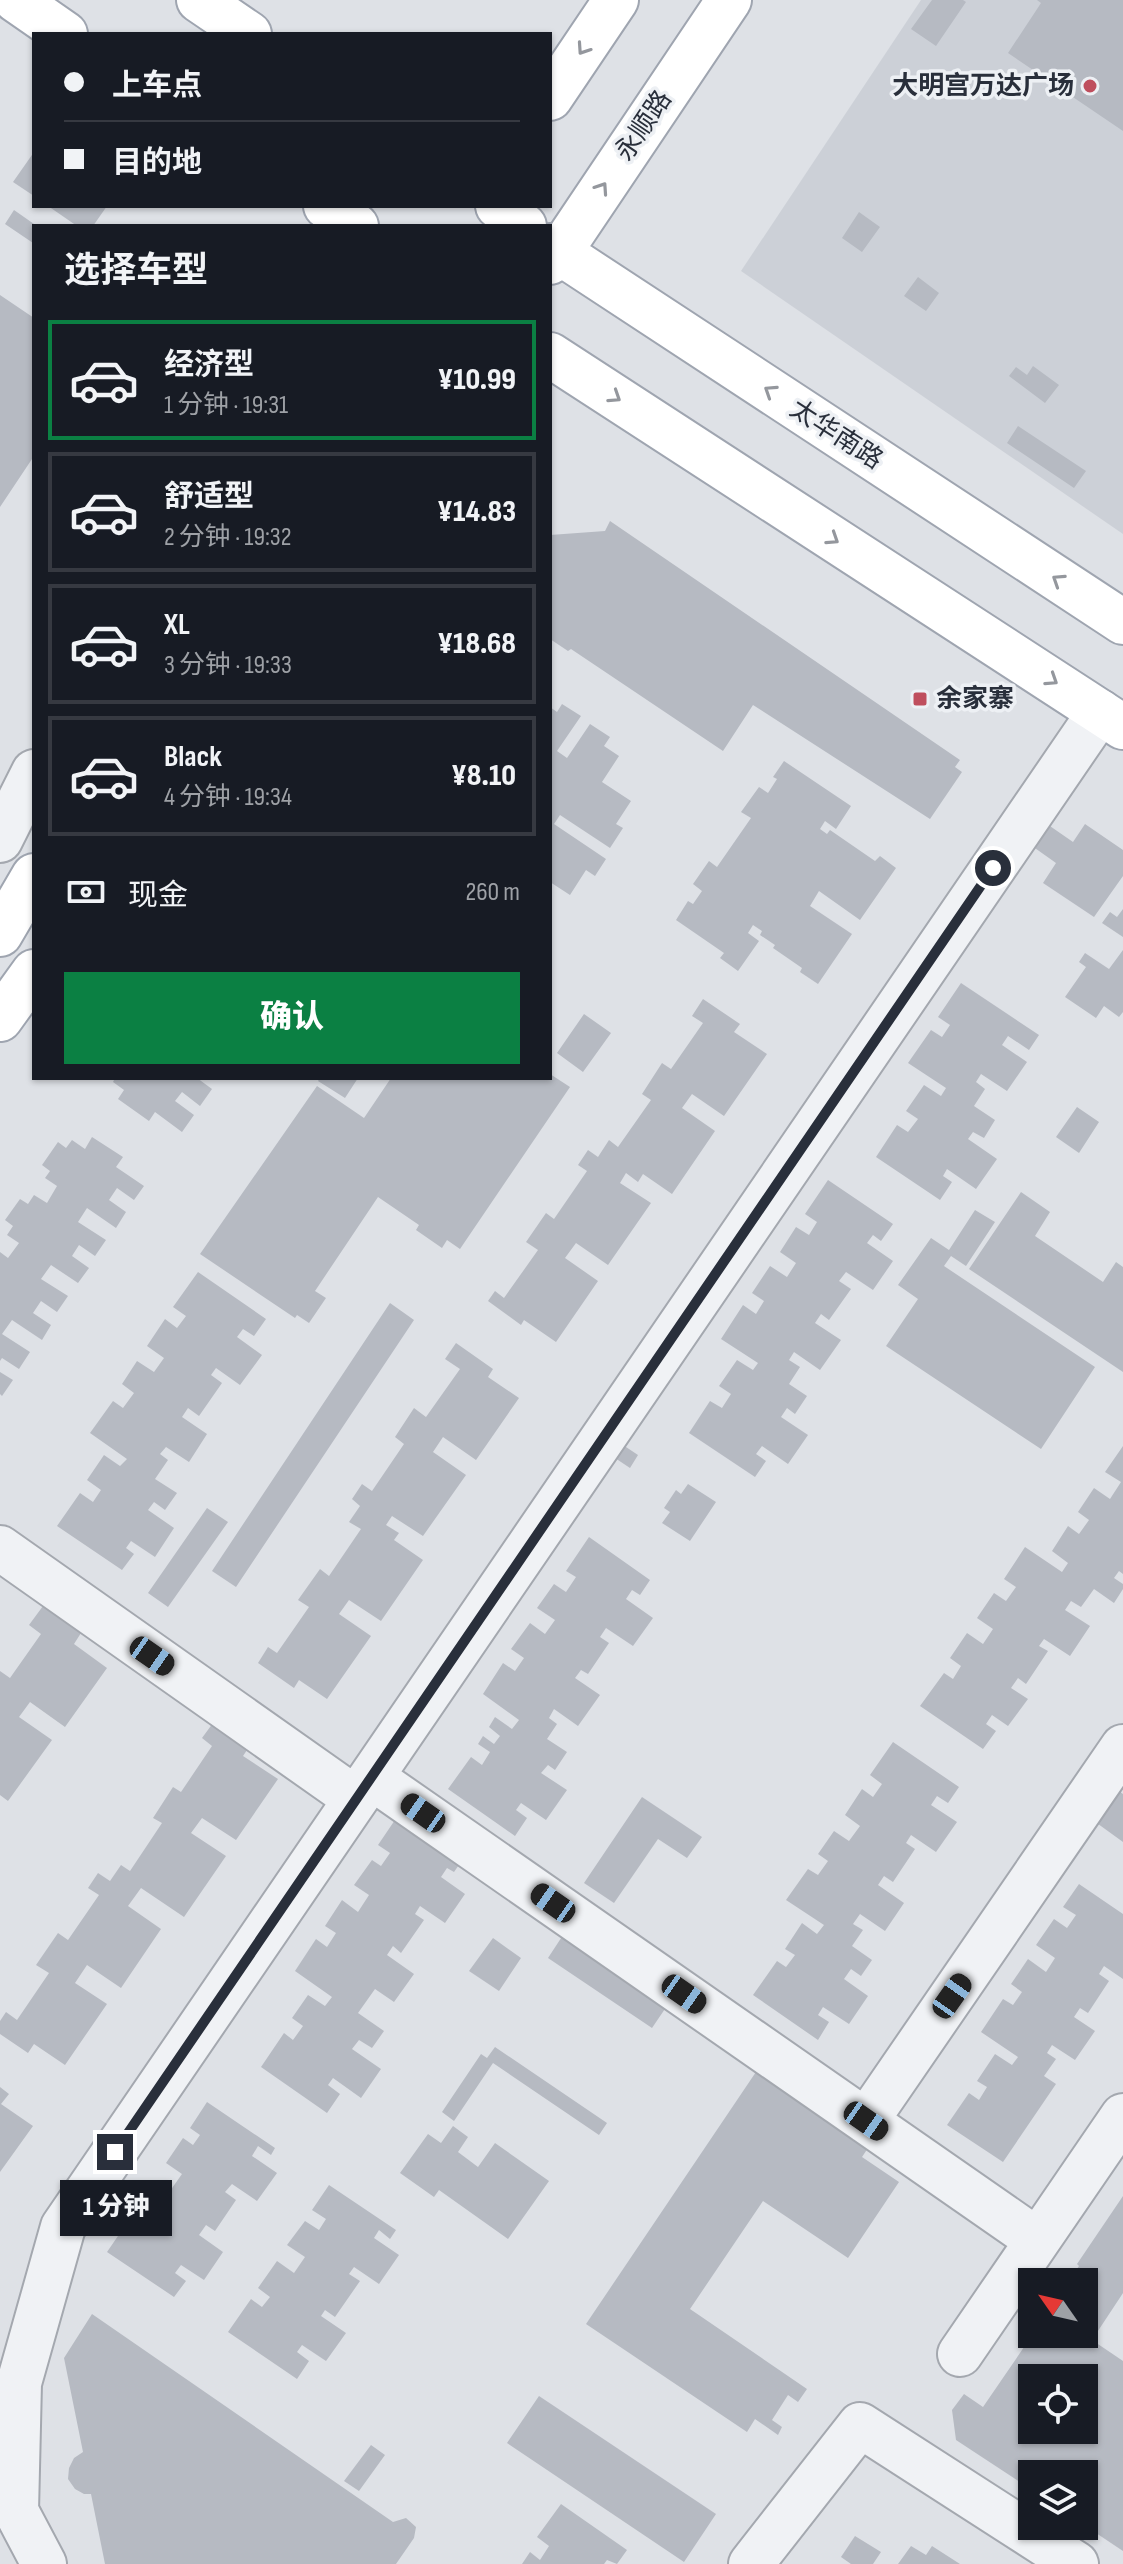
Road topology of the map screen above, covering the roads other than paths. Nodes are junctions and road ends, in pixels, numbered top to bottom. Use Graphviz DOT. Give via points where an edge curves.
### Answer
graph roads {
  1 [pos="16,0"];
  2 [pos="199,0"];
  3 [pos="616,0"];
  4 [pos="729,0"];
  5 [pos="62,32"];
  6 [pos="246,32"];
  7 [pos="552,95"];
  8 [pos="329,208"];
  9 [pos="501,208"];
  10 [pos="353,224"];
  11 [pos="521,224"];
  12 [pos="553,254"];
  13 [pos="552,356"];
  14 [pos="1123,622"];
  15 [pos="1111,720"];
  16 [pos="32,776"];
  17 [pos="0,840"];
  18 [pos="32,879"];
  19 [pos="0,934"];
  20 [pos="32,975"];
  21 [pos="0,1019"];
  22 [pos="0,1548"];
  23 [pos="1123,1747"];
  24 [pos="363,1788"];
  25 [pos="1123,2116"];
  26 [pos="866,2121"];
  27 [pos="1037,2240"];
  28 [pos="960,2354"];
  29 [pos="44,2564"];
  30 [pos="751,2564"];
  31 [pos="1076,2564"];
  1 -- 5 [label="main road"];
  2 -- 6 [label="main road"];
  3 -- 7 [label="main road, one-way"];
  12 -- 4 [label="main road, 永顺路, one-way"];
  8 -- 10 [label="main road"];
  9 -- 11 [label="main road"];
  14 -- 12 [label="main road, 太华南路, one-way"];
  13 -- 15 [label="main road, one-way"];
  15 -- 24 [label="street"];
  16 -- 17 [label="street"];
  18 -- 19 [label="main road"];
  20 -- 21 [label="main road"];
  22 -- 24 [label="street"];
  23 -- 26 [label="street"];
  24 -- 26 [label="street"];
  24 -- 29 [label="street" via="63,2227 19,2383 16,2511"];
  25 -- 27 [label="street"];
  26 -- 27 [label="street"];
  27 -- 28 [label="street"];
  30 -- 31 [label="street" via="860,2425"];
}
